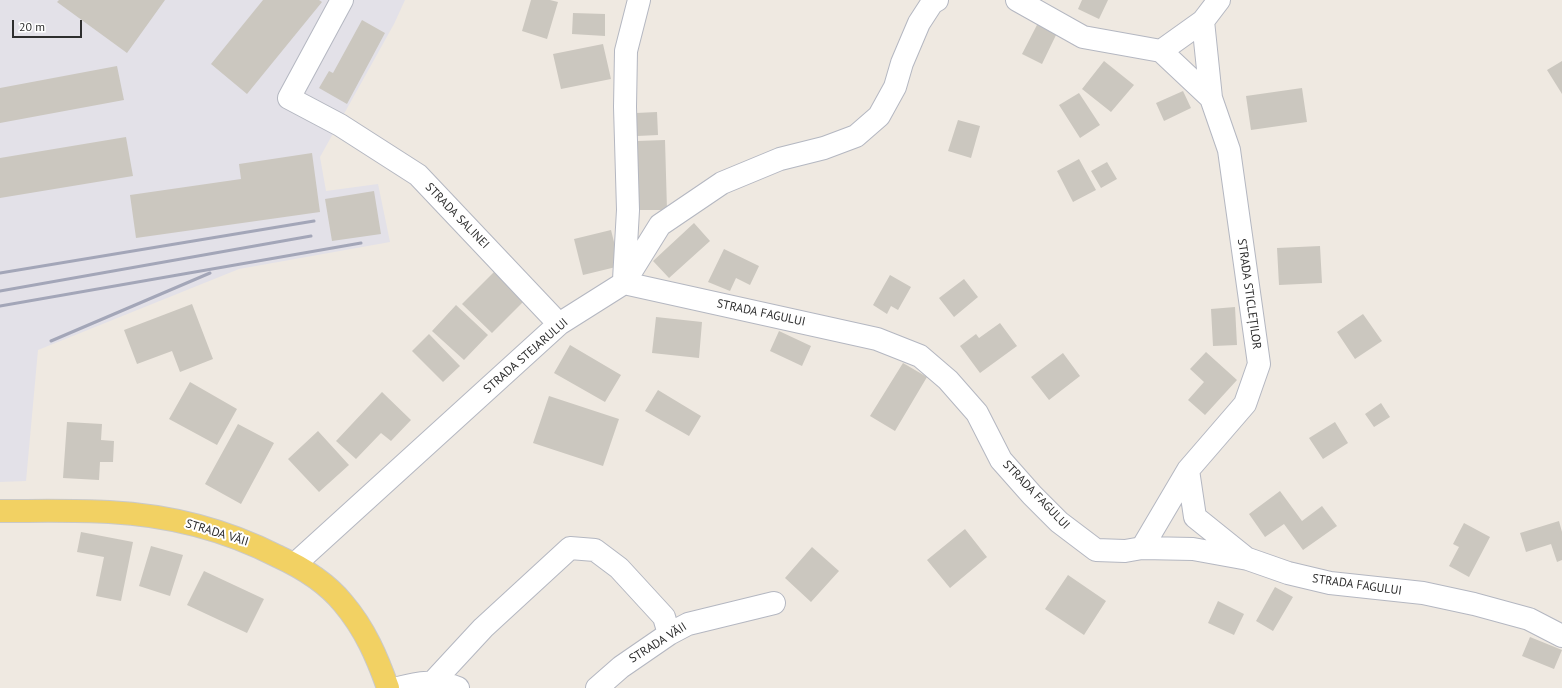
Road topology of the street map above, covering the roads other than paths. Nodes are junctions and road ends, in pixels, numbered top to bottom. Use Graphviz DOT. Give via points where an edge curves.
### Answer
graph roads {
  1 [pos="342,0"];
  2 [pos="639,0"];
  3 [pos="937,0"];
  4 [pos="1017,0"];
  5 [pos="1219,0"];
  6 [pos="1203,21"];
  7 [pos="1161,51"];
  8 [pos="1210,98"];
  9 [pos="624,283"];
  10 [pos="559,324"];
  11 [pos="1188,470"];
  12 [pos="0,511"];
  13 [pos="1142,548"];
  14 [pos="1248,559"];
  15 [pos="295,564"];
  16 [pos="774,603"];
  17 [pos="1560,631"];
  18 [pos="669,634"];
  19 [pos="433,682"];
  20 [pos="388,688"];
  21 [pos="398,688"];
  22 [pos="458,688"];
  23 [pos="597,688"];
  1 -- 10 [label="street, STRADA SALINEI" via="289,98 340,125 418,175"];
  2 -- 9 [label="street" via="626,51 628,210"];
  3 -- 9 [label="street" via="932,3 919,23 895,87 880,116 856,136 824,148 780,159 722,183 660,225"];
  4 -- 7 [label="street" via="1083,37"];
  5 -- 6 [label="street"];
  6 -- 7 [label="street"];
  6 -- 8 [label="street, STRADA STICLEȚILOR"];
  7 -- 8 [label="street, STRADA STICLEȚILOR"];
  8 -- 11 [label="street, STRADA STICLEȚILOR" via="1229,150 1259,364 1245,404"];
  9 -- 10 [label="street, STRADA STEJARULUI"];
  9 -- 13 [label="street, STRADA FAGULUI" via="876,339 920,356 948,380 977,413 1001,460 1059,522 1096,550 1125,551"];
  10 -- 15 [label="street, STRADA STEJARULUI"];
  11 -- 13 [label="street, STRADA STICLEȚILOR"];
  11 -- 14 [label="street" via="1195,517"];
  12 -- 15 [label="main road, STRADA VĂII" via="109,512 167,519 239,538"];
  13 -- 14 [label="street, STRADA FAGULUI" via="1193,549"];
  14 -- 17 [label="street, STRADA FAGULUI" via="1288,573 1330,583 1423,593 1474,604 1529,619"];
  15 -- 20 [label="main road, STRADA VĂII" via="320,581 342,601 374,650"];
  16 -- 18 [label="street, STRADA VĂII" via="688,624"];
  18 -- 19 [label="street" via="664,617 619,568 595,550 570,548 483,628"];
  18 -- 23 [label="street, STRADA VĂII" via="621,667"];
  19 -- 21 [label="street"];
  19 -- 22 [label="street"];
}
